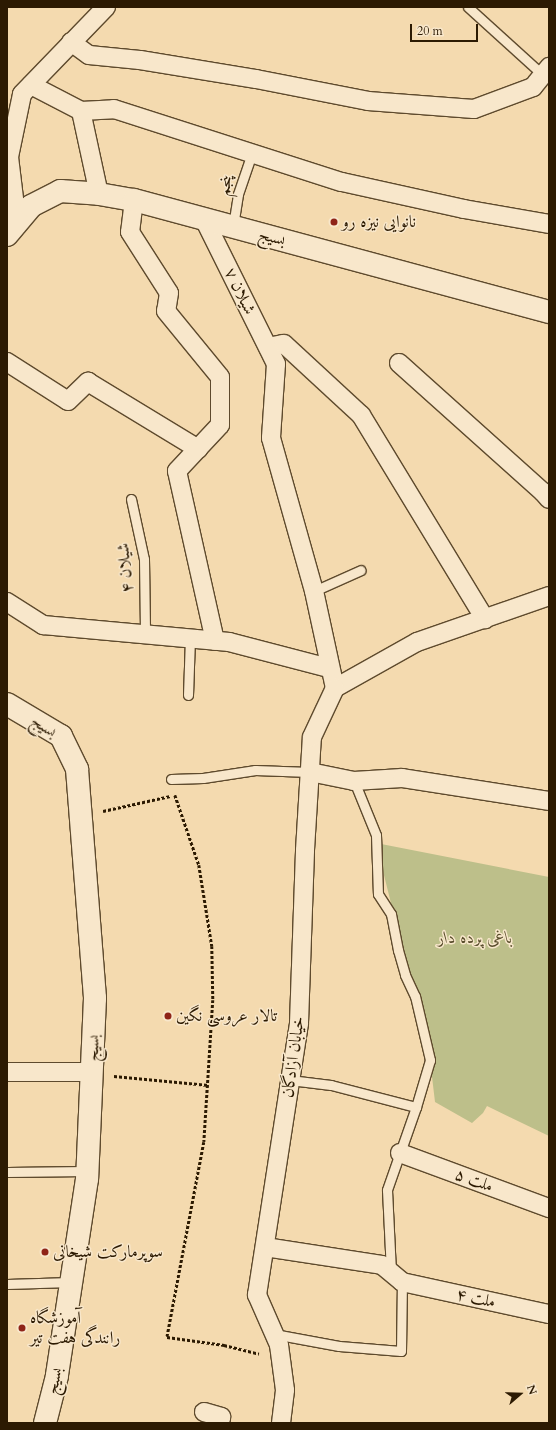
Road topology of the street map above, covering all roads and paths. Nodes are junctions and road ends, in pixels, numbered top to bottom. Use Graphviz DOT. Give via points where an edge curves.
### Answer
graph roads {
  1 [pos="106,7"];
  2 [pos="468,7"];
  3 [pos="71,42"];
  4 [pos="547,75"];
  5 [pos="26,89"];
  6 [pos="81,111"];
  7 [pos="252,153"];
  8 [pos="99,194"];
  9 [pos="134,200"];
  10 [pos="204,219"];
  11 [pos="549,224"];
  12 [pos="233,226"];
  13 [pos="12,229"];
  14 [pos="549,312"];
  15 [pos="268,347"];
  16 [pos="7,362"];
  17 [pos="399,362"];
  18 [pos="198,449"];
  19 [pos="131,499"];
  20 [pos="549,499"];
  21 [pos="361,570"];
  22 [pos="314,591"];
  23 [pos="549,596"];
  24 [pos="7,602"];
  25 [pos="484,619"];
  26 [pos="145,634"];
  27 [pos="190,638"];
  28 [pos="215,641"];
  29 [pos="329,668"];
  30 [pos="334,688"];
  31 [pos="188,695"];
  32 [pos="7,704"];
  33 [pos="310,772"];
  34 [pos="171,779"];
  35 [pos="354,781"];
  36 [pos="175,795"];
  37 [pos="549,801"];
  38 [pos="177,806"];
  39 [pos="81,816"];
  40 [pos="7,1072"];
  41 [pos="92,1072"];
  42 [pos="290,1080"];
  43 [pos="209,1084"];
  44 [pos="416,1107"];
  45 [pos="400,1153"];
  46 [pos="87,1171"];
  47 [pos="7,1172"];
  48 [pos="549,1208"];
  49 [pos="265,1247"];
  50 [pos="397,1277"];
  51 [pos="71,1282"];
  52 [pos="7,1284"];
  53 [pos="549,1314"];
  54 [pos="274,1334"];
  55 [pos="281,1360"];
  56 [pos="204,1412"];
  57 [pos="45,1423"];
  58 [pos="220,1423"];
  59 [pos="281,1423"];
  1 -- 3 [label="street"];
  2 -- 4 [label="lane"];
  3 -- 4 [label="street" via="89,56 140,60 368,101 474,109 533,87"];
  3 -- 5 [label="street"];
  5 -- 6 [label="street"];
  5 -- 13 [label="street" via="9,157"];
  6 -- 7 [label="street" via="114,109"];
  6 -- 8 [label="street"];
  7 -- 11 [label="street" via="342,182 464,209"];
  7 -- 12 [label="lane, پنجم" via="238,194"];
  8 -- 9 [label="street, بسیج"];
  8 -- 13 [label="street, بسیج" via="60,191 31,206"];
  9 -- 10 [label="street, بسیج"];
  9 -- 18 [label="street" via="130,232 169,293 166,311 220,377 220,425"];
  10 -- 12 [label="street, بسیج"];
  10 -- 15 [label="street, شیلان ۷"];
  12 -- 14 [label="street, بسیج"];
  15 -- 22 [label="street, شیلان ۷" via="276,364 271,438"];
  15 -- 25 [label="street" via="284,344 361,415"];
  16 -- 18 [label="street" via="68,400 88,382"];
  17 -- 20 [label="street"];
  18 -- 28 [label="street" via="177,471"];
  19 -- 26 [label="lane, شیلان ۴" via="144,559"];
  21 -- 22 [label="lane"];
  22 -- 29 [label="street"];
  23 -- 25 [label="street"];
  24 -- 26 [label="street" via="43,625"];
  25 -- 30 [label="street" via="418,642"];
  26 -- 27 [label="street"];
  27 -- 28 [label="street"];
  27 -- 31 [label="lane"];
  28 -- 29 [label="street" via="229,642"];
  29 -- 30 [label="street"];
  30 -- 33 [label="street, خیابان آزادگان" via="312,737"];
  32 -- 39 [label="street, بسیج" via="61,736 77,769"];
  33 -- 34 [label="lane" via="255,770 203,778"];
  33 -- 35 [label="street"];
  33 -- 42 [label="street, خیابان آزادگان" via="299,1023"];
  35 -- 37 [label="street" via="402,778"];
  35 -- 44 [label="lane" via="376,835 378,894 391,914 398,950 405,975 415,996 430,1060"];
  36 -- 39 [label="path"];
  38 -- 43 [label="path" via="199,865 212,946 214,1000"];
  39 -- 41 [label="street, بسیج" via="95,998"];
  40 -- 41 [label="street"];
  41 -- 43 [label="path"];
  41 -- 46 [label="street, بسیج"];
  42 -- 44 [label="lane" via="332,1085"];
  42 -- 49 [label="street, خیابان آزادگان"];
  43 -- 55 [label="path" via="204,1142 167,1337 224,1345"];
  44 -- 45 [label="lane"];
  45 -- 48 [label="street, ملت ۵"];
  45 -- 50 [label="lane" via="387,1190"];
  46 -- 47 [label="lane"];
  46 -- 51 [label="street, بسیج"];
  49 -- 50 [label="street, ملت ۴" via="382,1265"];
  49 -- 54 [label="street, خیابان آزادگان" via="257,1295"];
  50 -- 53 [label="street, ملت ۴"];
  50 -- 54 [label="lane" via="401,1351 339,1346"];
  51 -- 52 [label="lane"];
  51 -- 57 [label="street, بسیج" via="57,1376"];
  54 -- 55 [label="street, خیابان آزادگان"];
  55 -- 59 [label="street, خیابان آزادگان" via="285,1390"];
  56 -- 58 [label="street" via="221,1417"];
}
